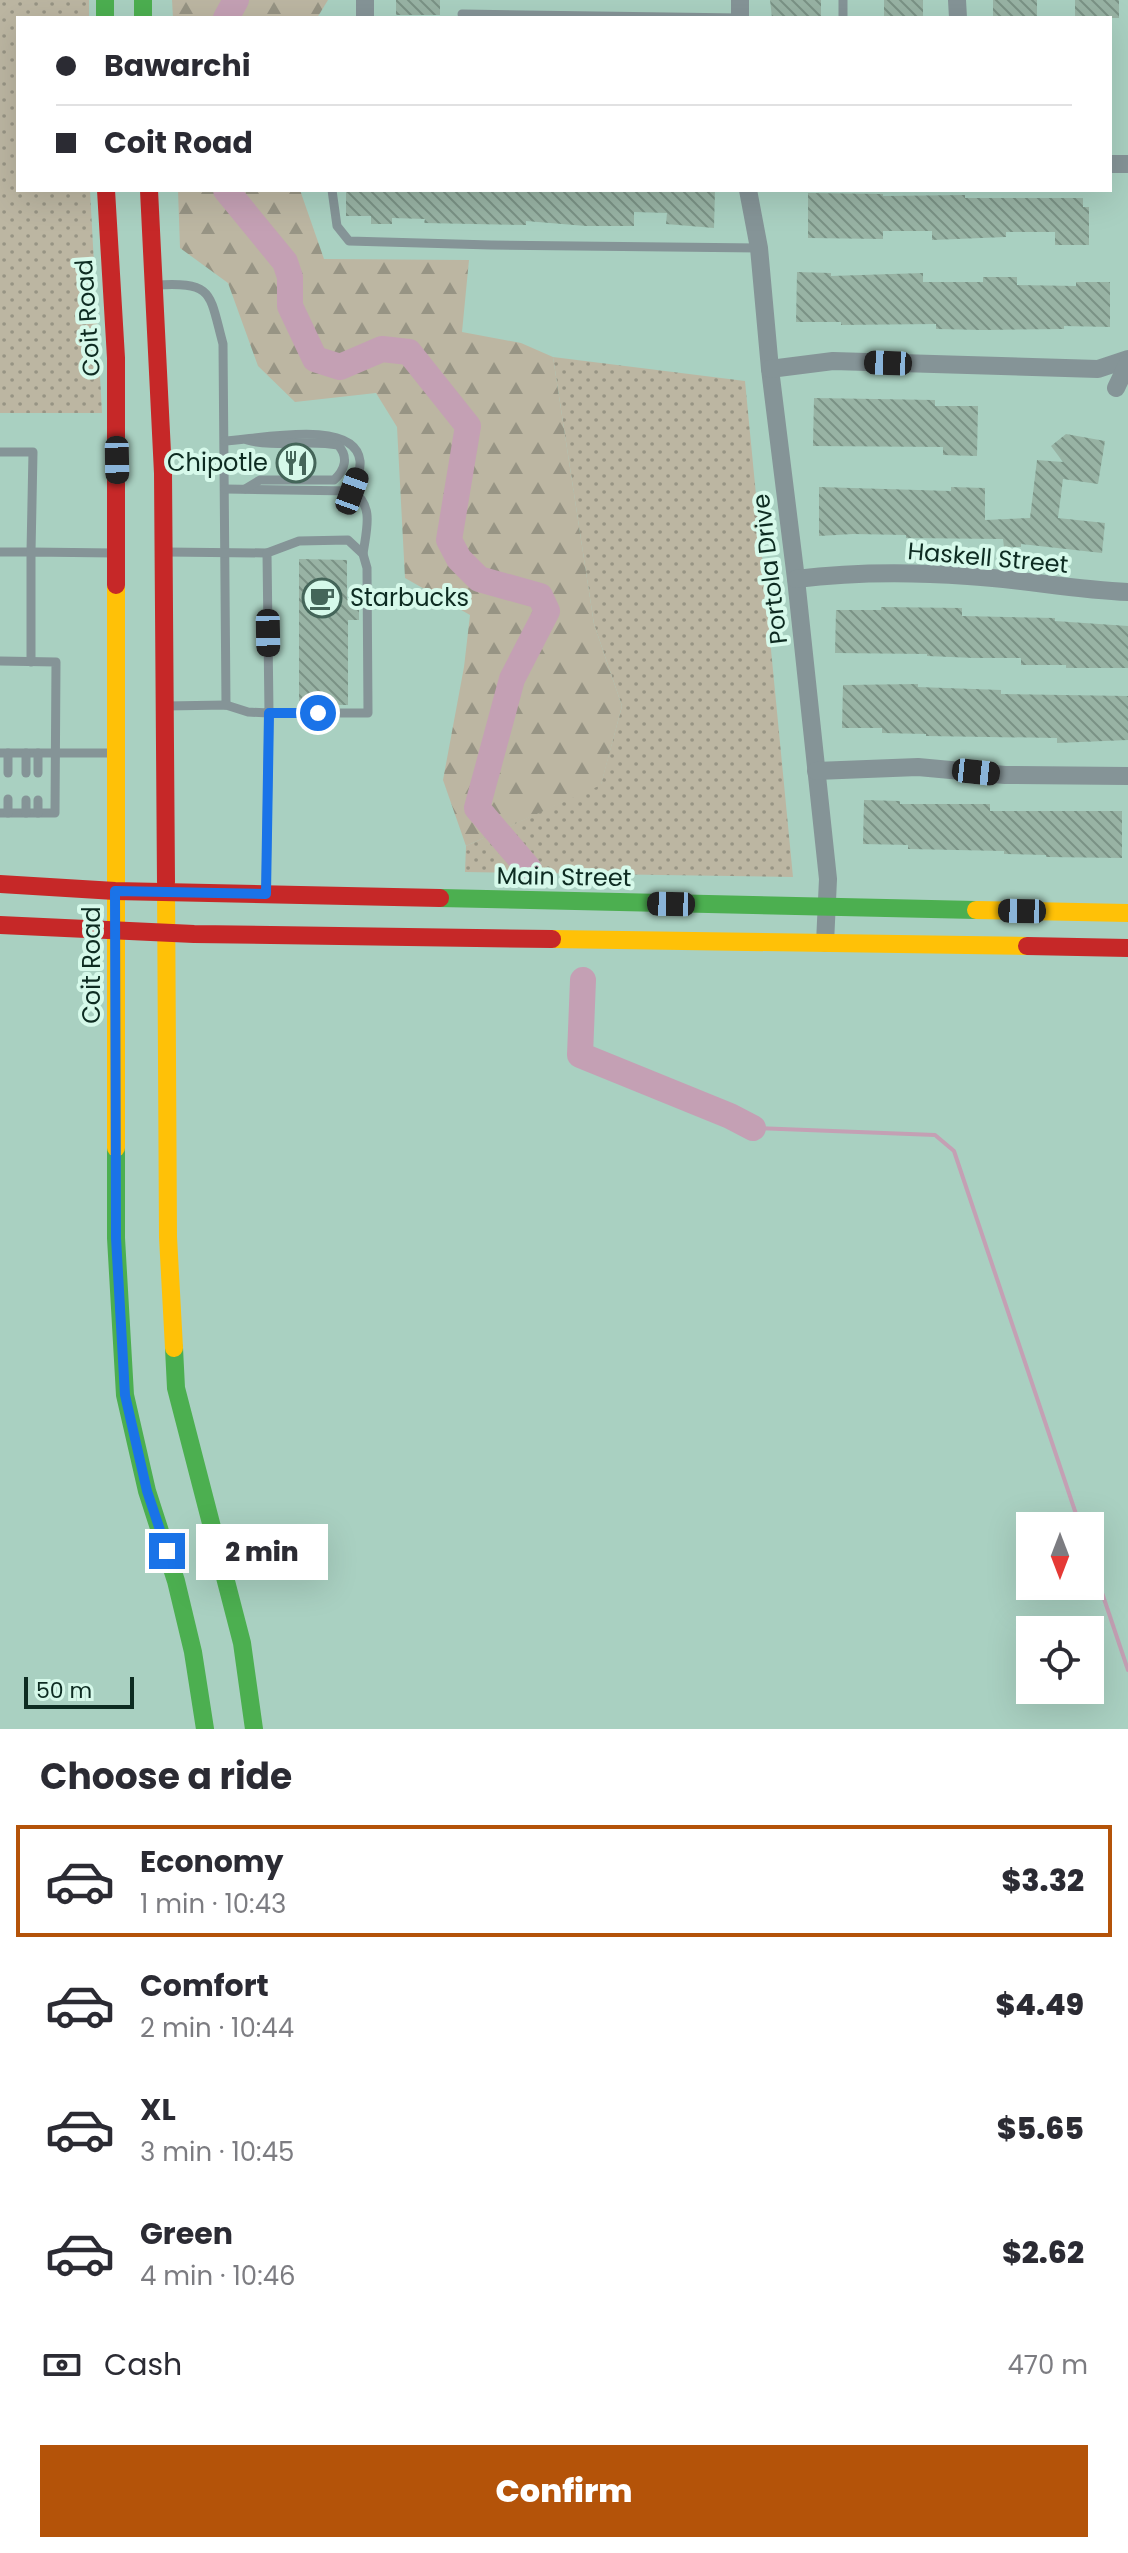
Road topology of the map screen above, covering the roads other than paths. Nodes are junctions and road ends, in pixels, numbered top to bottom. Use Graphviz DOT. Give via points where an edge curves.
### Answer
graph roads {
  1 [pos="462,0"];
  2 [pos="462,16"];
  3 [pos="106,192"];
  4 [pos="149,192"];
  5 [pos="332,192"];
  6 [pos="748,192"];
  7 [pos="759,248"];
  8 [pos="153,285"];
  9 [pos="1128,361"];
  10 [pos="770,369"];
  11 [pos="1116,388"];
  12 [pos="247,440"];
  13 [pos="225,441"];
  14 [pos="0,452"];
  15 [pos="225,489"];
  16 [pos="245,489"];
  17 [pos="352,491"];
  18 [pos="226,551"];
  19 [pos="0,552"];
  20 [pos="31,552"];
  21 [pos="141,553"];
  22 [pos="267,553"];
  23 [pos="363,554"];
  24 [pos="796,579"];
  25 [pos="1128,592"];
  26 [pos="0,661"];
  27 [pos="31,662"];
  28 [pos="226,705"];
  29 [pos="166,706"];
  30 [pos="269,713"];
  31 [pos="4,753"];
  32 [pos="26,753"];
  33 [pos="38,753"];
  34 [pos="55,753"];
  35 [pos="116,753"];
  36 [pos="816,771"];
  37 [pos="8,773"];
  38 [pos="26,773"];
  39 [pos="38,773"];
  40 [pos="1128,776"];
  41 [pos="8,799"];
  42 [pos="26,800"];
  43 [pos="38,800"];
  44 [pos="4,813"];
  45 [pos="26,813"];
  46 [pos="38,813"];
  47 [pos="0,884"];
  48 [pos="115,891"];
  49 [pos="166,892"];
  50 [pos="266,894"];
  51 [pos="826,907"];
  52 [pos="1128,913"];
  53 [pos="0,925"];
  54 [pos="116,932"];
  55 [pos="165,933"];
  56 [pos="825,943"];
  57 [pos="1128,948"];
  58 [pos="205,1729"];
  59 [pos="254,1729"];
  1 -- 2 [label="lane"];
  3 -- 21 [label="main road, Coit Road" via="116,358"];
  4 -- 8 [label="main road, Coit Road"];
  5 -- 7 [label="lane" via="337,226 349,241"];
  6 -- 7 [label="street, Portola Drive"];
  7 -- 10 [label="street, Portola Drive"];
  8 -- 13 [label="lane" via="183,283 199,286 207,295 223,344"];
  8 -- 21 [label="main road, Coit Road" via="163,473"];
  9 -- 10 [label="street" via="1098,369 833,361"];
  9 -- 11 [label="street"];
  10 -- 24 [label="street, Portola Drive"];
  12 -- 13 [label="lane"];
  12 -- 16 [label="lane" via="338,445 345,458 334,480 260,480"];
  12 -- 17 [label="lane" via="343,438 360,458"];
  13 -- 15 [label="lane"];
  14 -- 20 [label="lane" via="33,452"];
  15 -- 16 [label="lane"];
  15 -- 18 [label="lane"];
  16 -- 17 [label="lane"];
  17 -- 23 [label="lane" via="366,503 368,514"];
  18 -- 21 [label="lane"];
  18 -- 22 [label="lane"];
  18 -- 28 [label="lane"];
  19 -- 20 [label="lane"];
  20 -- 21 [label="lane"];
  20 -- 27 [label="lane"];
  21 -- 29 [label="main road, Coit Road"];
  21 -- 35 [label="main road, Coit Road"];
  22 -- 23 [label="lane" via="299,541 348,540"];
  22 -- 30 [label="lane"];
  23 -- 30 [label="lane" via="368,713"];
  24 -- 25 [label="street, Haskell Street" via="841,574 970,576"];
  24 -- 36 [label="street, Portola Drive"];
  26 -- 27 [label="lane"];
  27 -- 34 [label="lane" via="56,662"];
  28 -- 29 [label="lane"];
  28 -- 30 [label="lane"];
  29 -- 49 [label="main road, Coit Road"];
  30 -- 50 [label="lane"];
  31 -- 32 [label="lane"];
  31 -- 37 [label="lane"];
  32 -- 33 [label="lane"];
  32 -- 38 [label="lane"];
  33 -- 34 [label="lane"];
  33 -- 39 [label="lane"];
  34 -- 35 [label="lane"];
  34 -- 46 [label="lane" via="55,813"];
  35 -- 48 [label="main road, Coit Road"];
  36 -- 40 [label="street" via="918,767 1005,775"];
  36 -- 51 [label="street, Portola Drive" via="828,879"];
  41 -- 44 [label="lane"];
  42 -- 45 [label="lane"];
  43 -- 46 [label="lane"];
  44 -- 45 [label="lane"];
  45 -- 46 [label="lane"];
  47 -- 48 [label="main road, Main Street"];
  48 -- 49 [label="main road, Main Street"];
  48 -- 54 [label="main road, Coit Road"];
  49 -- 50 [label="main road, Main Street"];
  49 -- 55 [label="main road, Coit Road"];
  50 -- 51 [label="main road, Main Street"];
  51 -- 52 [label="main road, Main Street"];
  51 -- 56 [label="street, Portola Drive"];
  53 -- 54 [label="main road"];
  54 -- 55 [label="main road"];
  54 -- 58 [label="main road, Coit Road" via="116,1238 125,1395 147,1491 176,1581"];
  55 -- 56 [label="main road"];
  55 -- 59 [label="main road, Coit Road" via="168,1237 176,1388 242,1643"];
  56 -- 57 [label="main road"];
}
